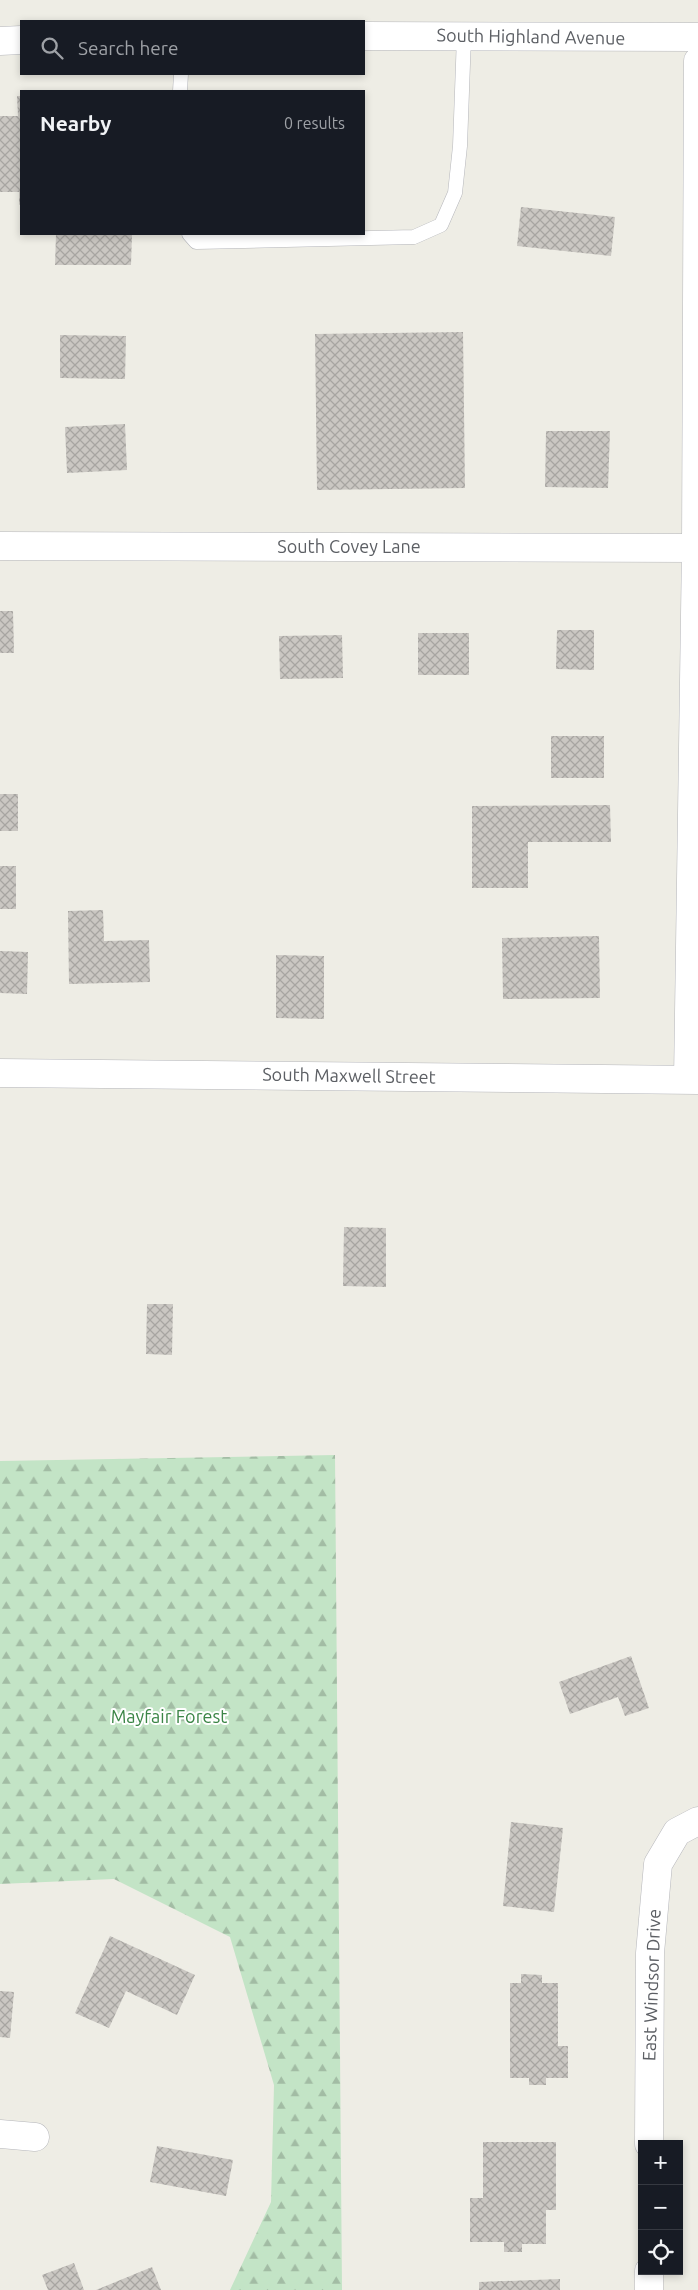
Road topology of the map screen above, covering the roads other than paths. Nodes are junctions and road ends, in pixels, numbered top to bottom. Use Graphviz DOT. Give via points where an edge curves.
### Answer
graph roads {
  1 [pos="365,36"];
  2 [pos="464,36"];
  3 [pos="698,37"];
  4 [pos="20,40"];
  5 [pos="0,41"];
  6 [pos="698,61"];
  7 [pos="181,75"];
  8 [pos="180,90"];
  9 [pos="190,235"];
  10 [pos="0,546"];
  11 [pos="697,548"];
  12 [pos="0,1072"];
  13 [pos="693,1080"];
  14 [pos="687,1826"];
  15 [pos="0,2134"];
  16 [pos="34,2137"];
  17 [pos="649,2140"];
  18 [pos="649,2275"];
  19 [pos="649,2290"];
  1 -- 2 [label="street, South Highland Avenue"];
  2 -- 3 [label="street, South Highland Avenue"];
  2 -- 9 [label="lane" via="455,193 441,225 414,237 196,242"];
  4 -- 5 [label="street"];
  6 -- 11 [label="street"];
  7 -- 8 [label="lane"];
  10 -- 11 [label="street, South Covey Lane"];
  11 -- 13 [label="street"];
  12 -- 13 [label="street, South Maxwell Street"];
  14 -- 17 [label="street, East Windsor Drive" via="658,1864 650,1954"];
  15 -- 16 [label="street"];
  18 -- 19 [label="street"];
}
